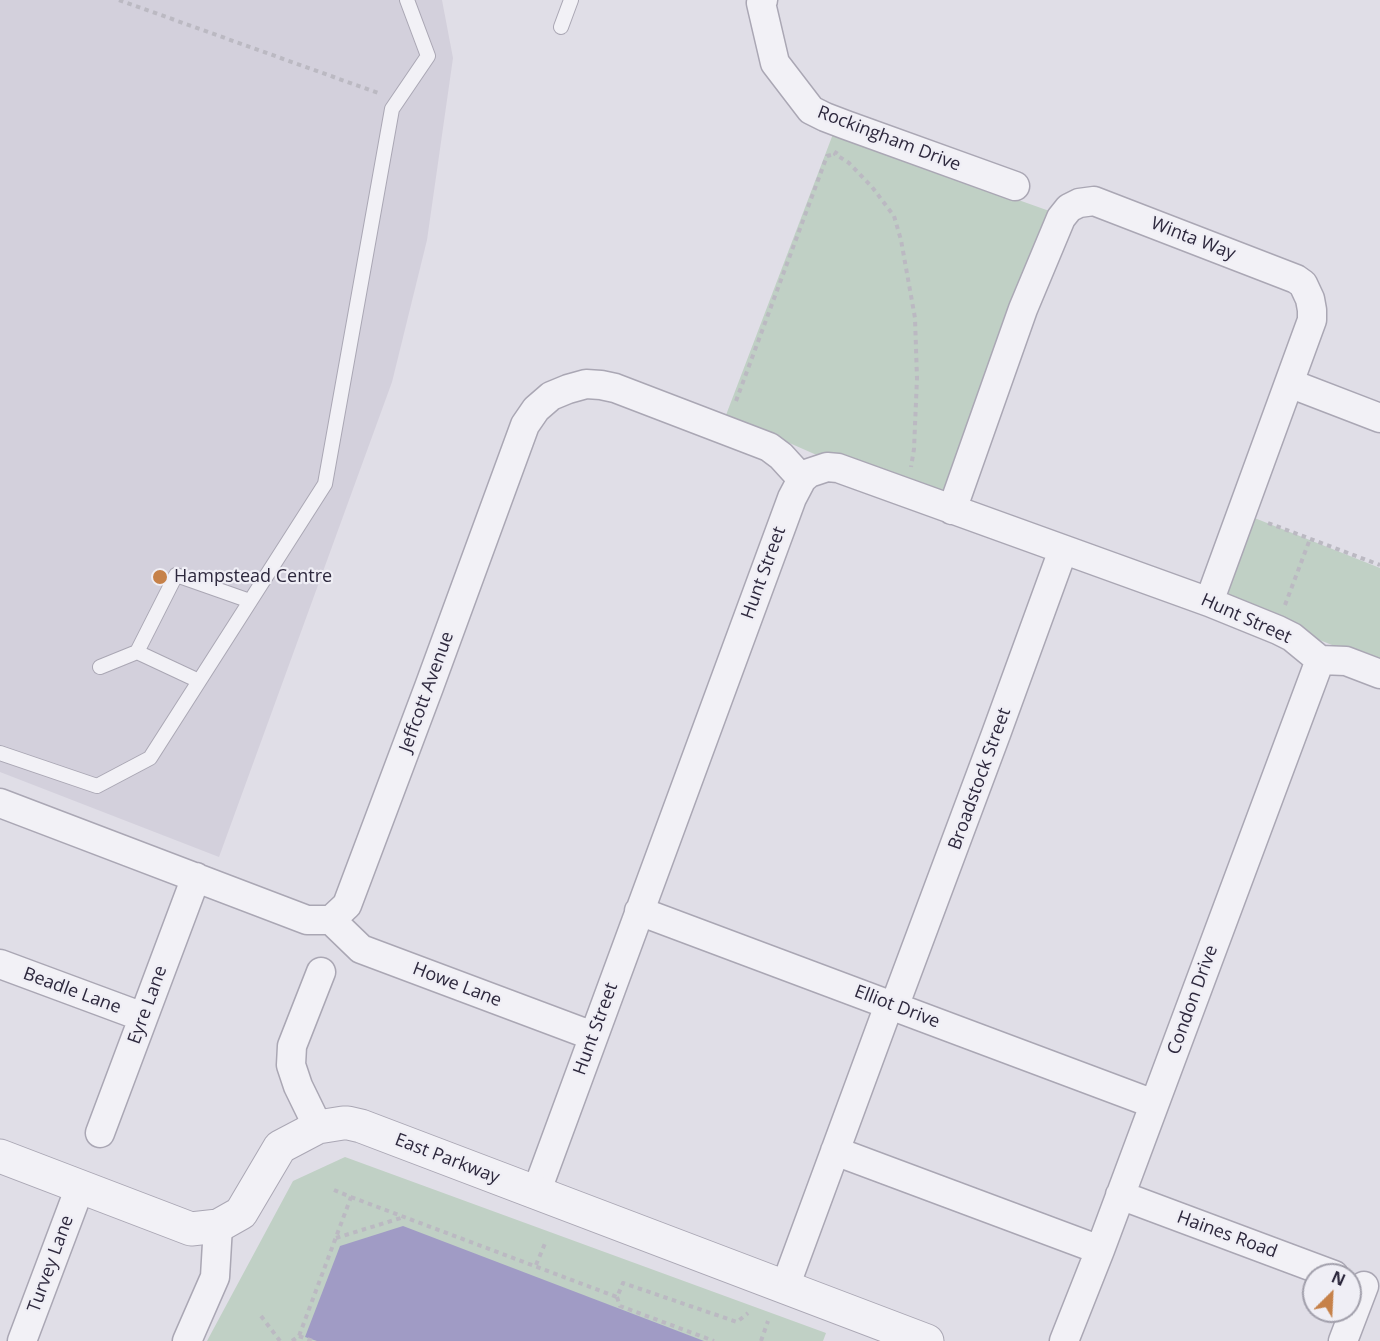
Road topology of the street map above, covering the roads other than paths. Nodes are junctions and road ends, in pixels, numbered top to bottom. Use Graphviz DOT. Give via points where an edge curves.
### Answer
graph roads {
  1 [pos="407,0"];
  2 [pos="571,0"];
  3 [pos="760,1"];
  4 [pos="561,27"];
  5 [pos="1015,186"];
  6 [pos="1289,383"];
  7 [pos="1380,418"];
  8 [pos="802,479"];
  9 [pos="952,510"];
  10 [pos="1063,550"];
  11 [pos="250,601"];
  12 [pos="1209,602"];
  13 [pos="137,652"];
  14 [pos="1320,660"];
  15 [pos="100,666"];
  16 [pos="1380,674"];
  17 [pos="199,681"];
  18 [pos="0,753"];
  19 [pos="0,803"];
  20 [pos="196,877"];
  21 [pos="639,911"];
  22 [pos="331,920"];
  23 [pos="0,964"];
  24 [pos="321,972"];
  25 [pos="891,1006"];
  26 [pos="143,1017"];
  27 [pos="593,1036"];
  28 [pos="1154,1104"];
  29 [pos="318,1127"];
  30 [pos="100,1133"];
  31 [pos="835,1151"];
  32 [pos="0,1156"];
  33 [pos="80,1187"];
  34 [pos="536,1193"];
  35 [pos="1120,1195"];
  36 [pos="218,1226"];
  37 [pos="1100,1250"];
  38 [pos="1302,1263"];
  39 [pos="1369,1284"];
  40 [pos="785,1287"];
  41 [pos="22,1341"];
  42 [pos="187,1341"];
  43 [pos="927,1341"];
  44 [pos="1064,1341"];
  45 [pos="1343,1341"];
  1 -- 11 [label="lane" via="428,56 393,109 325,484"];
  2 -- 4 [label="lane"];
  3 -- 5 [label="street, Rockingham Drive" via="775,63 811,110"];
  6 -- 7 [label="street"];
  6 -- 9 [label="street, Winta Way" via="1312,320 1310,299 1303,284 1094,201 1079,202 1069,208 1054,232"];
  6 -- 12 [label="street, Winta Way"];
  8 -- 9 [label="street, Hunt Street" via="827,467 838,468"];
  8 -- 21 [label="street, Hunt Street"];
  8 -- 22 [label="street, Jeffcott Avenue" via="769,447 615,388 586,384 551,396 536,409 525,425 347,905"];
  9 -- 10 [label="street, Hunt Street"];
  10 -- 12 [label="street, Hunt Street"];
  10 -- 25 [label="street, Broadstock Street"];
  11 -- 13 [label="lane" via="176,575"];
  11 -- 17 [label="lane"];
  12 -- 14 [label="street, Hunt Street" via="1292,637"];
  13 -- 15 [label="lane"];
  13 -- 17 [label="lane"];
  14 -- 16 [label="street" via="1346,661"];
  14 -- 28 [label="street, Condon Drive"];
  17 -- 18 [label="lane" via="150,758 97,786"];
  19 -- 20 [label="street"];
  20 -- 22 [label="street" via="307,920"];
  20 -- 26 [label="street, Eyre Lane"];
  21 -- 25 [label="street, Elliot Drive"];
  21 -- 27 [label="street, Hunt Street"];
  22 -- 27 [label="street, Howe Lane" via="361,949"];
  23 -- 26 [label="street, Beadle Lane"];
  24 -- 29 [label="street" via="292,1046 291,1065"];
  25 -- 28 [label="street, Elliot Drive"];
  25 -- 31 [label="street, Broadstock Street"];
  26 -- 30 [label="street, Eyre Lane"];
  27 -- 34 [label="street, Hunt Street"];
  28 -- 35 [label="street, Condon Drive"];
  29 -- 34 [label="street, East Parkway" via="343,1122 361,1126"];
  29 -- 36 [label="street, East Parkway" via="280,1147 241,1213"];
  31 -- 37 [label="street"];
  31 -- 40 [label="street, Broadstock Street"];
  32 -- 33 [label="street, East Parkway"];
  33 -- 36 [label="street, East Parkway" via="191,1229"];
  33 -- 41 [label="street, Turvey Lane"];
  34 -- 40 [label="street, East Parkway"];
  35 -- 37 [label="street, Condon Drive"];
  35 -- 38 [label="street, Haines Road"];
  36 -- 42 [label="street" via="214,1277"];
  37 -- 44 [label="street, Condon Drive"];
  39 -- 45 [label="street"];
  40 -- 43 [label="street, East Parkway"];
}
